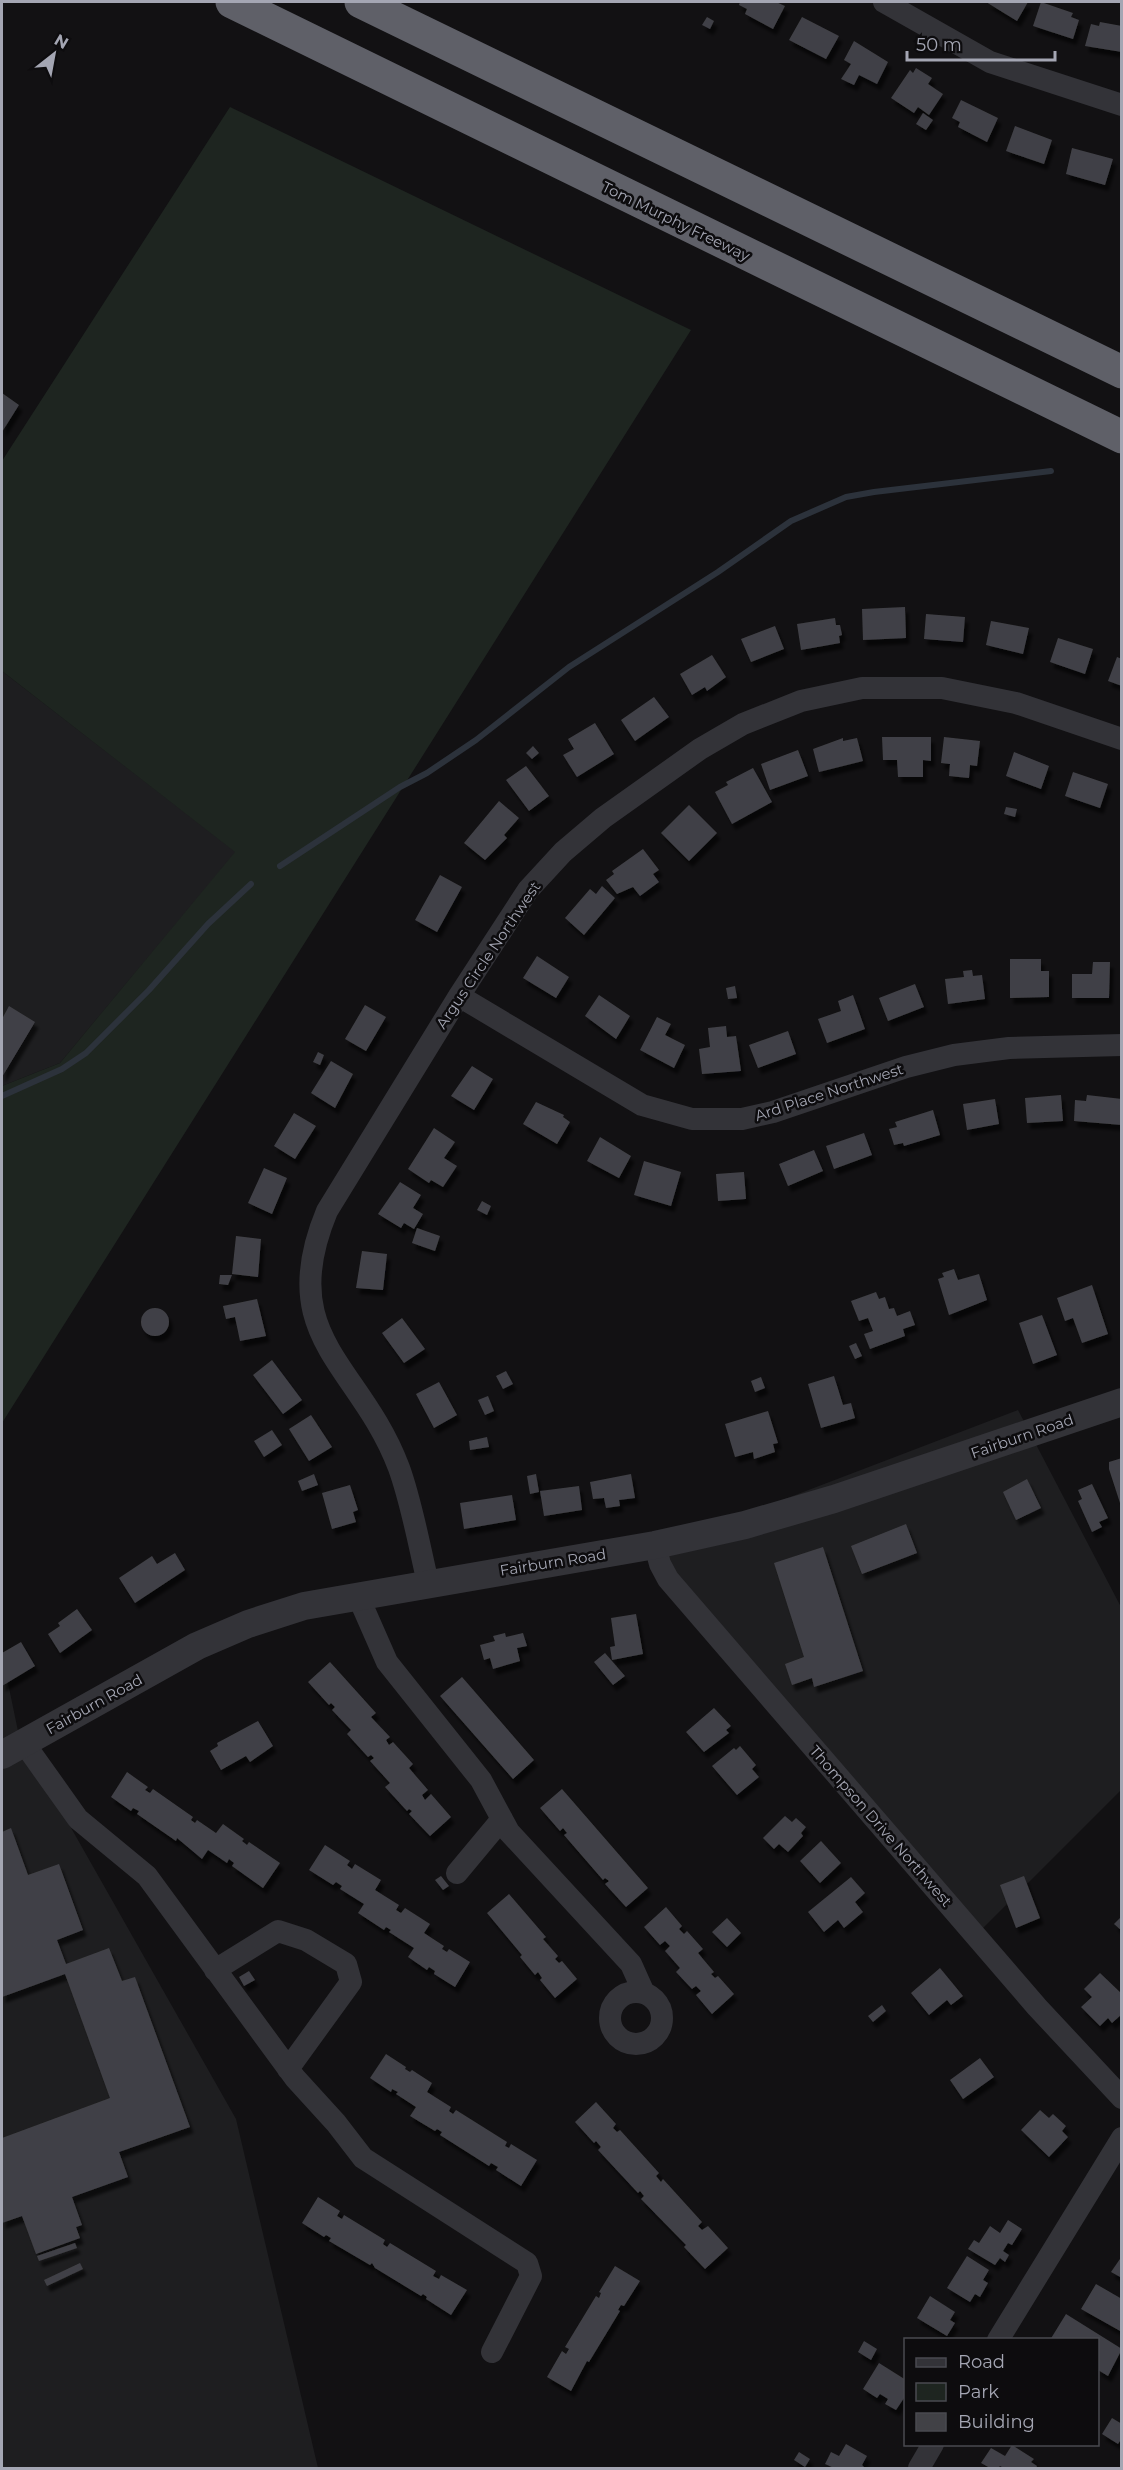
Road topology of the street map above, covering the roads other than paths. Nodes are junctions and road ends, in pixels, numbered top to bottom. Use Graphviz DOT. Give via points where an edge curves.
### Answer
graph roads {
  1 [pos="232,2"];
  2 [pos="361,2"];
  3 [pos="884,2"];
  4 [pos="1122,105"];
  5 [pos="1122,372"];
  6 [pos="1122,437"];
  7 [pos="1122,739"];
  8 [pos="459,996"];
  9 [pos="1122,1045"];
  10 [pos="1122,1402"];
  11 [pos="655,1545"];
  12 [pos="428,1583"];
  13 [pos="358,1596"];
  14 [pos="13,1749"];
  15 [pos="502,1820"];
  16 [pos="457,1873"];
  17 [pos="215,1970"];
  18 [pos="644,1993"];
  19 [pos="288,2069"];
  20 [pos="1122,2098"];
  21 [pos="1122,2138"];
  22 [pos="999,2338"];
  23 [pos="492,2352"];
  24 [pos="932,2446"];
  25 [pos="919,2469"];
  1 -- 6 [label="highway, Tom Murphy Freeway"];
  2 -- 5 [label="highway"];
  3 -- 4 [label="street" via="990,62"];
  7 -- 8 [label="street, Argus Circle Northwest" via="1016,703 942,688 862,688 801,701 743,724 699,749 563,852 528,891"];
  8 -- 9 [label="street, Ard Place Northwest" via="642,1105 692,1119 741,1119 773,1112 954,1055 1009,1048"];
  8 -- 12 [label="street, Argus Circle Northwest" via="327,1211 314,1243 309,1271 311,1307 322,1340 374,1417 399,1468"];
  10 -- 11 [label="street, Fairburn Road" via="834,1499 745,1525"];
  11 -- 12 [label="street, Fairburn Road"];
  11 -- 20 [label="street, Thompson Drive Northwest" via="668,1579 1036,2007"];
  12 -- 13 [label="street, Fairburn Road"];
  13 -- 14 [label="street, Fairburn Road" via="304,1606 197,1646"];
  13 -- 15 [label="street" via="387,1662 481,1780"];
  14 -- 17 [label="street" via="78,1819 147,1876"];
  15 -- 16 [label="street"];
  15 -- 18 [label="street" via="631,1964"];
  17 -- 19 [label="street"];
  17 -- 19 [label="street" via="278,1931 306,1940 345,1964 351,1982"];
  19 -- 23 [label="street" via="363,2158 527,2263 531,2276"];
  21 -- 22 [label="street"];
  24 -- 25 [label="street"];
}
